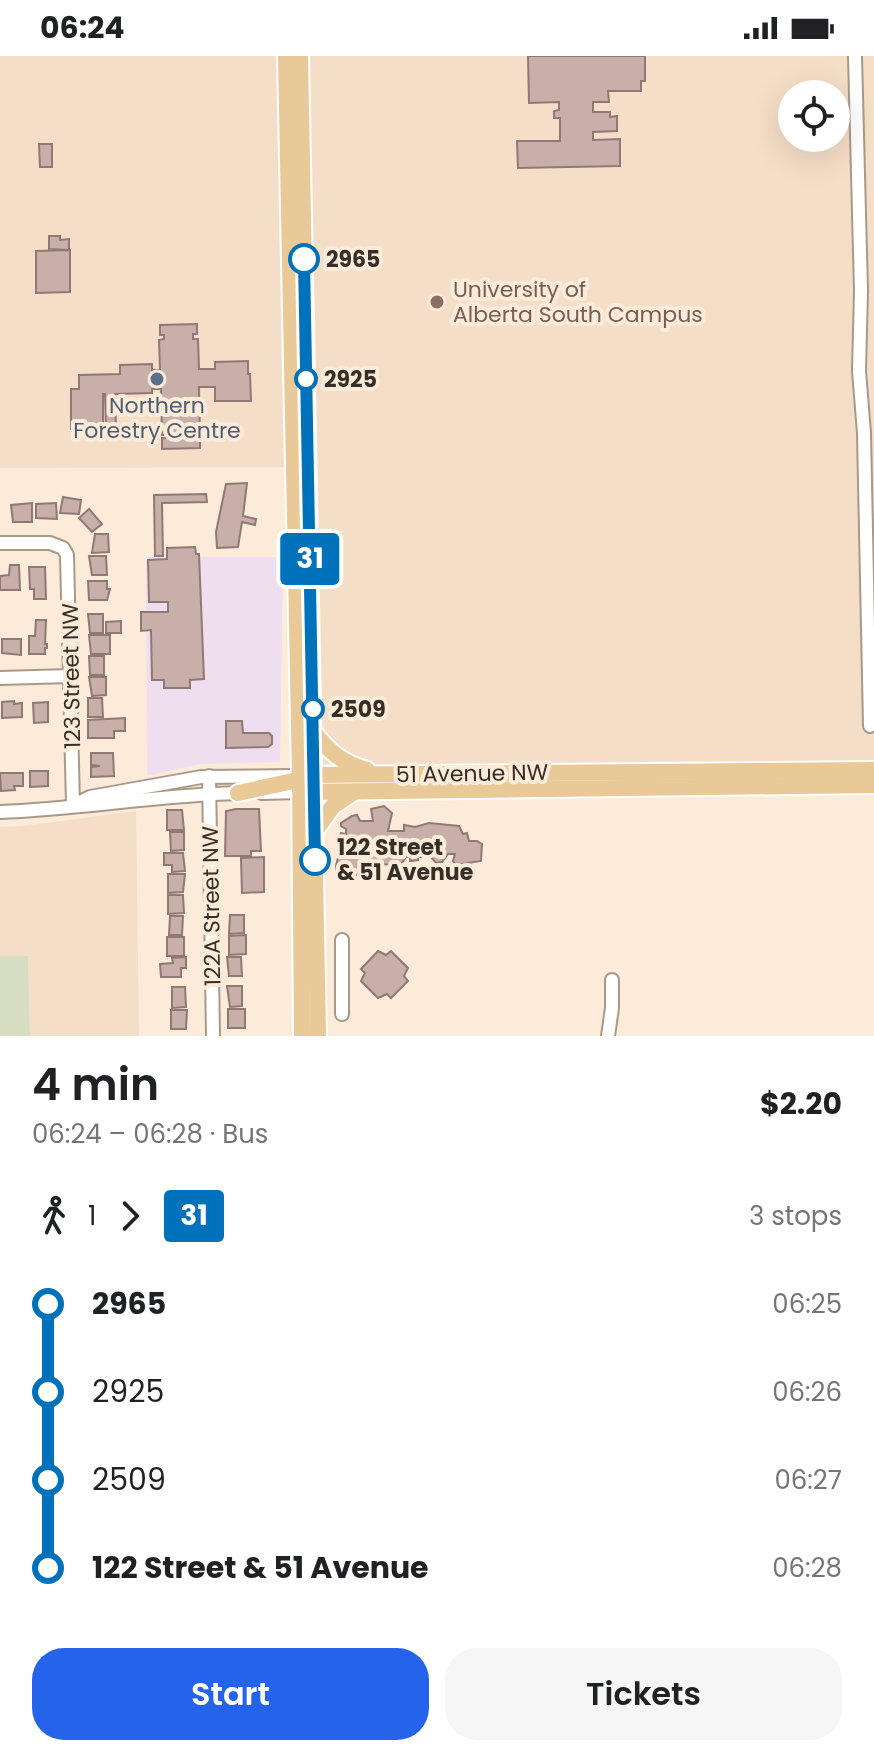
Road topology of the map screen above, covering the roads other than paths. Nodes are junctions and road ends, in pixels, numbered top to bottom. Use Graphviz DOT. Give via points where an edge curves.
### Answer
graph roads {
  1 [pos="286,56"];
  2 [pos="300,56"];
  3 [pos="855,56"];
  4 [pos="0,543"];
  5 [pos="71,676"];
  6 [pos="0,678"];
  7 [pos="870,726"];
  8 [pos="313,731"];
  9 [pos="874,770"];
  10 [pos="380,774"];
  11 [pos="419,774"];
  12 [pos="209,776"];
  13 [pos="307,784"];
  14 [pos="874,785"];
  15 [pos="355,791"];
  16 [pos="238,793"];
  17 [pos="209,794"];
  18 [pos="73,805"];
  19 [pos="0,812"];
  20 [pos="314,832"];
  21 [pos="342,940"];
  22 [pos="612,980"];
  23 [pos="342,1014"];
  24 [pos="213,1036"];
  25 [pos="302,1036"];
  26 [pos="318,1036"];
  27 [pos="608,1036"];
  1 -- 13 [label="main road"];
  2 -- 8 [label="main road"];
  3 -- 7 [label="street"];
  4 -- 5 [label="street, 123 Street NW" via="63,548 69,565"];
  5 -- 6 [label="street"];
  5 -- 18 [label="street, 123 Street NW"];
  8 -- 10 [label="main road" via="344,762"];
  8 -- 13 [label="main road"];
  9 -- 11 [label="main road, 51 Avenue NW"];
  10 -- 11 [label="main road, 51 Avenue NW"];
  10 -- 13 [label="main road, 51 Avenue NW"];
  11 -- 13 [label="main road"];
  12 -- 13 [label="street, 51 Avenue NW"];
  12 -- 17 [label="street, 122A Street NW"];
  12 -- 18 [label="street, 51 Avenue NW" via="90,797"];
  13 -- 15 [label="main road, 51 Avenue NW"];
  13 -- 16 [label="main road"];
  13 -- 20 [label="main road"];
  13 -- 25 [label="main road"];
  14 -- 15 [label="main road, 51 Avenue NW"];
  15 -- 20 [label="main road" via="333,806"];
  16 -- 17 [label="street, 51 Avenue NW"];
  17 -- 18 [label="street, 51 Avenue NW"];
  17 -- 24 [label="street, 122A Street NW"];
  18 -- 19 [label="street, 51 Avenue NW"];
  20 -- 26 [label="main road"];
  21 -- 23 [label="street"];
  22 -- 27 [label="street"];
}
